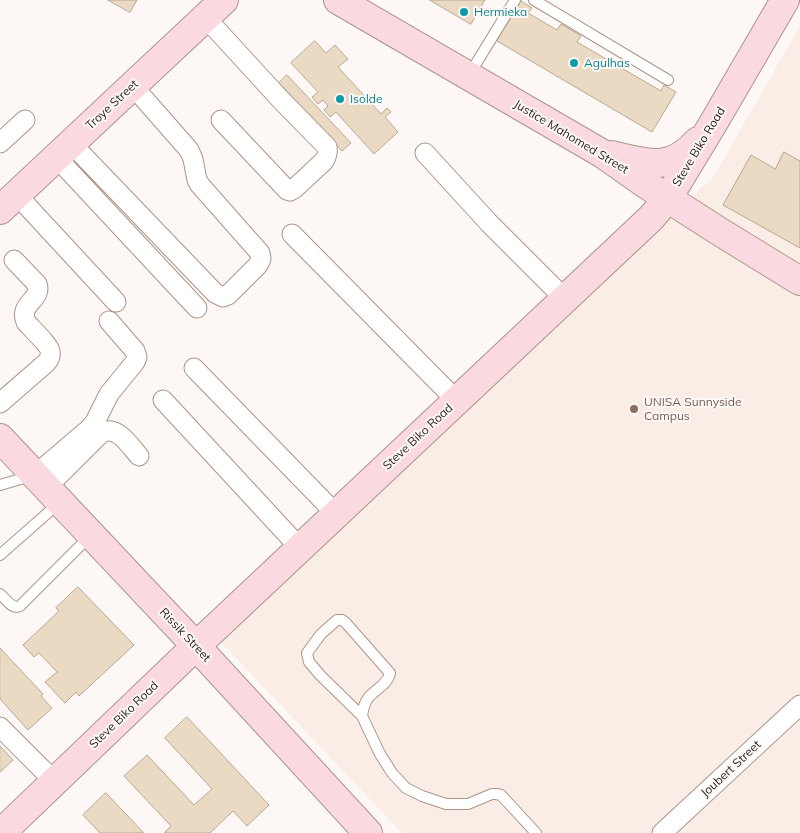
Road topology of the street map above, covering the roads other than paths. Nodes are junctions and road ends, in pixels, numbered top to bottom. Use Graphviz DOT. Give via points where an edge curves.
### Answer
graph roads {
  1 [pos="338,0"];
  2 [pos="515,0"];
  3 [pos="534,0"];
  4 [pos="785,0"];
  5 [pos="214,9"];
  6 [pos="469,76"];
  7 [pos="668,80"];
  8 [pos="132,85"];
  9 [pos="25,120"];
  10 [pos="221,120"];
  11 [pos="714,122"];
  12 [pos="0,143"];
  13 [pos="64,150"];
  14 [pos="426,153"];
  15 [pos="603,154"];
  16 [pos="668,198"];
  17 [pos="4,205"];
  18 [pos="292,234"];
  19 [pos="14,260"];
  20 [pos="800,281"];
  21 [pos="565,299"];
  22 [pos="116,302"];
  23 [pos="197,308"];
  24 [pos="109,321"];
  25 [pos="194,368"];
  26 [pos="163,400"];
  27 [pos="457,401"];
  28 [pos="0,403"];
  29 [pos="0,438"];
  30 [pos="139,456"];
  31 [pos="0,485"];
  32 [pos="47,488"];
  33 [pos="336,514"];
  34 [pos="91,535"];
  35 [pos="300,548"];
  36 [pos="0,555"];
  37 [pos="0,594"];
  38 [pos="196,646"];
  39 [pos="800,705"];
  40 [pos="362,716"];
  41 [pos="0,726"];
  42 [pos="54,782"];
  43 [pos="1,833"];
  44 [pos="368,833"];
  45 [pos="536,833"];
  46 [pos="662,833"];
  1 -- 6 [label="main road, Justice Mahomed Street"];
  2 -- 6 [label="lane"];
  3 -- 7 [label="lane"];
  4 -- 11 [label="main road, Steve Biko Road"];
  5 -- 8 [label="main road, Troye Street"];
  5 -- 10 [label="street" via="281,100 327,147 327,156 295,188 287,190"];
  6 -- 15 [label="main road, Justice Mahomed Street"];
  8 -- 13 [label="main road, Troye Street"];
  8 -- 13 [label="street" via="188,150 193,159 196,180 260,253 258,265 228,295 223,297 215,293"];
  9 -- 12 [label="street"];
  11 -- 15 [label="main road" via="684,154 666,163 640,162"];
  11 -- 16 [label="main road, Steve Biko Road"];
  13 -- 17 [label="main road, Troye Street"];
  13 -- 23 [label="street"];
  14 -- 21 [label="street" via="489,223"];
  15 -- 16 [label="main road, Justice Mahomed Street"];
  16 -- 20 [label="main road, Justice Mahomed Street"];
  16 -- 21 [label="main road, Steve Biko Road"];
  17 -- 22 [label="street"];
  18 -- 27 [label="street"];
  19 -- 28 [label="street" via="38,284 37,294 24,311 24,318 50,349 50,354 46,363"];
  21 -- 27 [label="main road, Steve Biko Road"];
  24 -- 32 [label="street" via="135,351 135,362 109,394 94,422"];
  25 -- 33 [label="street"];
  26 -- 35 [label="street"];
  27 -- 33 [label="main road, Steve Biko Road"];
  29 -- 32 [label="main road, Rissik Street"];
  30 -- 32 [label="street" via="118,434 105,431"];
  31 -- 32 [label="lane"];
  32 -- 34 [label="main road, Rissik Street"];
  32 -- 36 [label="lane"];
  33 -- 35 [label="main road, Steve Biko Road"];
  34 -- 37 [label="lane" via="17,608"];
  34 -- 38 [label="main road, Rissik Street"];
  35 -- 38 [label="main road, Steve Biko Road"];
  38 -- 42 [label="main road, Steve Biko Road"];
  38 -- 44 [label="main road, Rissik Street"];
  39 -- 46 [label="street, Joubert Street"];
  40 -- 40 [label="lane" via="309,662 307,653 337,620 345,622 390,673 389,679 364,704"];
  40 -- 45 [label="lane" via="380,754 406,788 446,804 468,804 492,794 501,795"];
  41 -- 42 [label="street"];
  42 -- 43 [label="main road, Steve Biko Road"];
}
